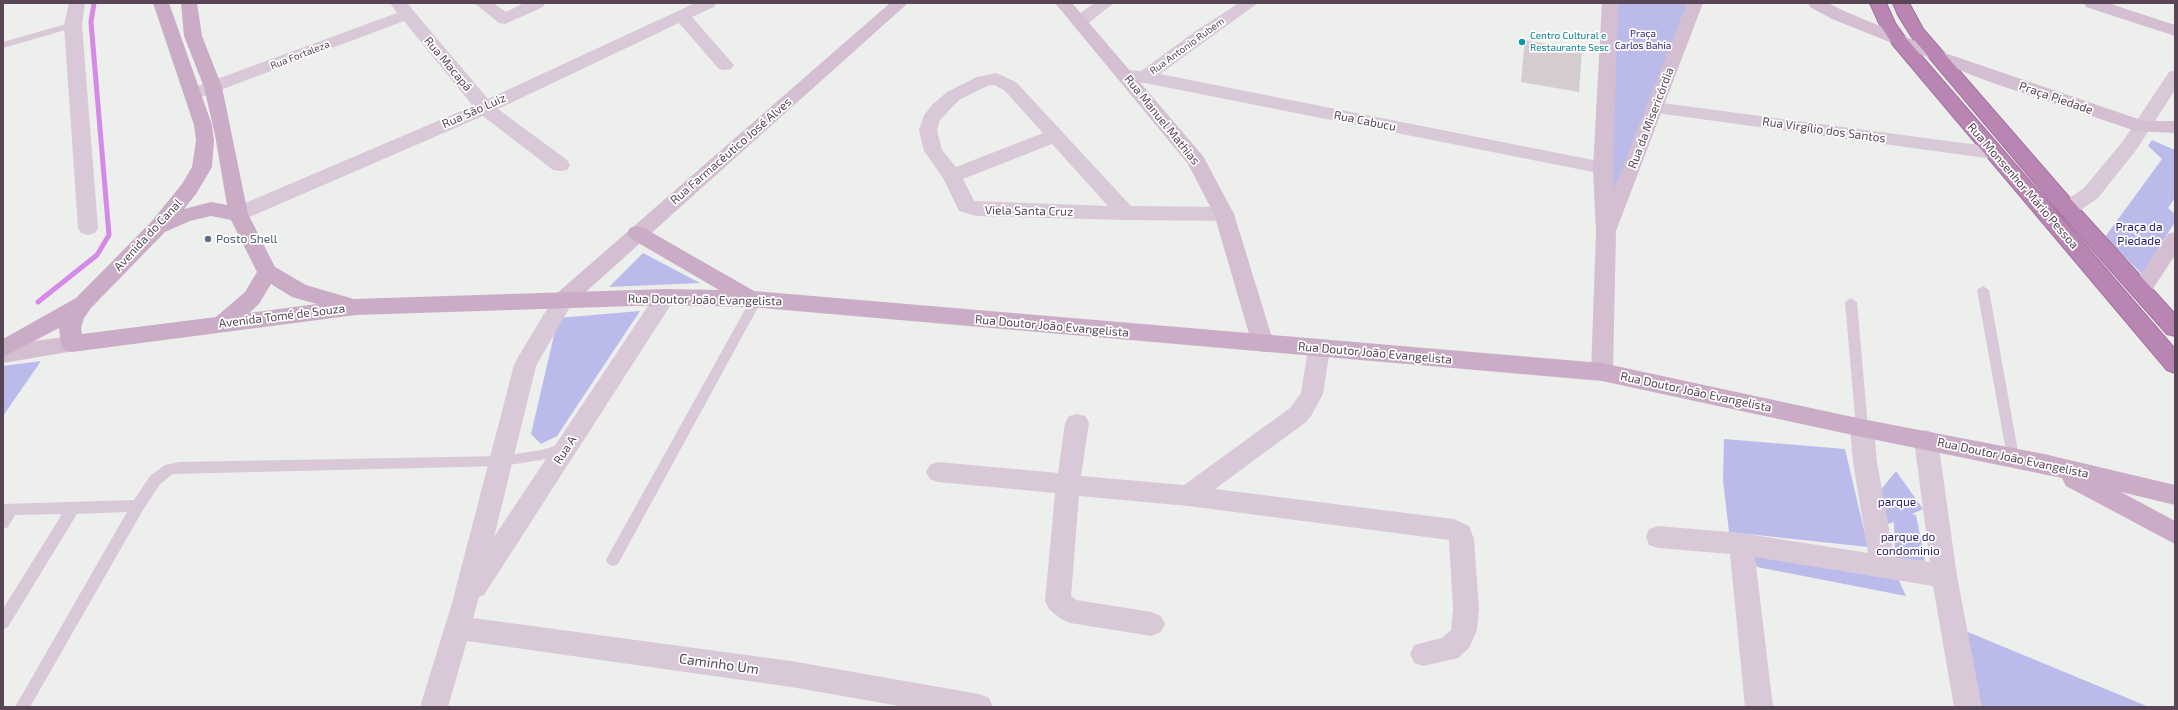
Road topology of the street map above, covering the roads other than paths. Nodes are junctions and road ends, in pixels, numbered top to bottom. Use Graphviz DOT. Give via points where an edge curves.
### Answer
graph roads {
  1 [pos="77,3"];
  2 [pos="161,3"];
  3 [pos="189,3"];
  4 [pos="482,3"];
  5 [pos="537,3"];
  6 [pos="708,3"];
  7 [pos="900,3"];
  8 [pos="1063,3"];
  9 [pos="1106,3"];
  10 [pos="1250,3"];
  11 [pos="1610,3"];
  12 [pos="1695,3"];
  13 [pos="1816,3"];
  14 [pos="1878,3"];
  15 [pos="1901,3"];
  16 [pos="2092,3"];
  17 [pos="402,9"];
  18 [pos="680,15"];
  19 [pos="1080,21"];
  20 [pos="73,25"];
  21 [pos="2175,31"];
  22 [pos="1899,41"];
  23 [pos="3,45"];
  24 [pos="1939,58"];
  25 [pos="725,65"];
  26 [pos="1126,76"];
  27 [pos="2175,76"];
  28 [pos="1145,77"];
  29 [pos="213,87"];
  30 [pos="192,94"];
  31 [pos="485,108"];
  32 [pos="1655,108"];
  33 [pos="2142,127"];
  34 [pos="2175,127"];
  35 [pos="1056,135"];
  36 [pos="2175,141"];
  37 [pos="1993,153"];
  38 [pos="560,165"];
  39 [pos="1603,168"];
  40 [pos="952,176"];
  41 [pos="2068,209"];
  42 [pos="1126,213"];
  43 [pos="238,214"];
  44 [pos="1224,214"];
  45 [pos="158,227"];
  46 [pos="88,228"];
  47 [pos="1606,233"];
  48 [pos="637,234"];
  49 [pos="2175,239"];
  50 [pos="267,272"];
  51 [pos="2142,289"];
  52 [pos="1982,290"];
  53 [pos="665,297"];
  54 [pos="753,299"];
  55 [pos="563,300"];
  56 [pos="84,302"];
  57 [pos="1850,302"];
  58 [pos="356,307"];
  59 [pos="222,324"];
  60 [pos="2175,328"];
  61 [pos="72,344"];
  62 [pos="1263,344"];
  63 [pos="3,349"];
  64 [pos="1319,349"];
  65 [pos="3,354"];
  66 [pos="2175,364"];
  67 [pos="1602,372"];
  68 [pos="1077,423"];
  69 [pos="1862,428"];
  70 [pos="1926,440"];
  71 [pos="566,448"];
  72 [pos="2013,457"];
  73 [pos="502,461"];
  74 [pos="2044,464"];
  75 [pos="938,472"];
  76 [pos="1068,485"];
  77 [pos="2175,495"];
  78 [pos="1188,496"];
  79 [pos="138,506"];
  80 [pos="73,508"];
  81 [pos="7,510"];
  82 [pos="3,523"];
  83 [pos="2175,532"];
  84 [pos="1658,537"];
  85 [pos="1741,544"];
  86 [pos="613,560"];
  87 [pos="1883,565"];
  88 [pos="1944,576"];
  89 [pos="461,616"];
  90 [pos="3,622"];
  91 [pos="1152,624"];
  92 [pos="1423,654"];
  93 [pos="916,702"];
  94 [pos="22,707"];
  95 [pos="434,707"];
  96 [pos="979,707"];
  97 [pos="1758,707"];
  98 [pos="1968,707"];
  1 -- 20 [label="street"];
  2 -- 30 [label="main road, Avenida do Canal"];
  3 -- 29 [label="main road" via="193,36"];
  4 -- 5 [label="street" via="505,20"];
  6 -- 18 [label="street, Rua São Luiz"];
  7 -- 48 [label="street, Rua Farmacêutico José Alves"];
  8 -- 19 [label="street, Rua Manuel Mathias"];
  9 -- 19 [label="street"];
  10 -- 28 [label="street, Rua Antonio Rubem"];
  11 -- 39 [label="street, Rua da Misericórdia"];
  12 -- 32 [label="street, Rua da Misericórdia"];
  13 -- 22 [label="street"];
  14 -- 22 [label="highway, Rua Monsenhor Mário Pessoa"];
  15 -- 24 [label="highway, Rua Monsenhor Mário Pessoa" via="1917,32"];
  16 -- 21 [label="street"];
  17 -- 29 [label="street, Rua Fortaleza"];
  17 -- 31 [label="street, Rua Macapá"];
  18 -- 25 [label="street"];
  18 -- 31 [label="street, Rua São Luiz"];
  19 -- 26 [label="street, Rua Manuel Mathias"];
  20 -- 23 [label="lane"];
  20 -- 46 [label="street"];
  22 -- 24 [label="street"];
  22 -- 37 [label="highway, Rua Monsenhor Mário Pessoa"];
  24 -- 33 [label="street, Praça Piedade"];
  24 -- 41 [label="highway, Rua Monsenhor Mário Pessoa"];
  26 -- 28 [label="street, Rua Cabucu"];
  26 -- 44 [label="street, Rua Manuel Mathias" via="1196,161"];
  27 -- 33 [label="street"];
  28 -- 39 [label="street, Rua Cabucu"];
  29 -- 30 [label="street, Rua Fortaleza"];
  29 -- 43 [label="main road"];
  30 -- 45 [label="main road, Avenida do Canal" via="203,125 205,141 202,167 189,189"];
  31 -- 38 [label="street, Rua Macapá"];
  31 -- 43 [label="street, Rua São Luiz"];
  32 -- 37 [label="street, Rua Virgílio dos Santos"];
  32 -- 47 [label="street, Rua da Misericórdia"];
  33 -- 34 [label="street, Praça Piedade"];
  33 -- 36 [label="street"];
  33 -- 41 [label="street" via="2091,193"];
  35 -- 40 [label="street"];
  35 -- 40 [label="street, Viela Santa Cruz" via="1005,82 996,79 982,81 946,101 931,119 928,130 933,151"];
  35 -- 42 [label="street, Viela Santa Cruz"];
  37 -- 66 [label="highway, Rua Monsenhor Mário Pessoa"];
  39 -- 47 [label="street, Rua da Misericórdia"];
  40 -- 42 [label="street, Viela Santa Cruz" via="966,206 976,209"];
  41 -- 51 [label="highway, Rua Monsenhor Mário Pessoa"];
  42 -- 44 [label="street, Viela Santa Cruz"];
  43 -- 45 [label="main road" via="211,209 198,211"];
  43 -- 50 [label="main road"];
  44 -- 62 [label="street, Rua Manuel Mathias"];
  45 -- 56 [label="main road, Avenida do Canal"];
  47 -- 67 [label="street, Rua da Misericórdia"];
  48 -- 54 [label="main road"];
  48 -- 55 [label="street, Rua Farmacêutico José Alves"];
  49 -- 51 [label="street"];
  50 -- 58 [label="main road" via="299,291"];
  50 -- 59 [label="main road" via="252,298"];
  51 -- 60 [label="highway, Rua Monsenhor Mário Pessoa"];
  52 -- 72 [label="lane"];
  53 -- 54 [label="main road, Rua Doutor João Evangelista"];
  53 -- 55 [label="main road, Rua Doutor João Evangelista"];
  53 -- 71 [label="street, Rua A"];
  54 -- 62 [label="main road, Rua Doutor João Evangelista"];
  54 -- 86 [label="lane"];
  55 -- 58 [label="main road, Avenida Tomé de Souza"];
  55 -- 73 [label="street, Rua A" via="525,365"];
  56 -- 61 [label="main road, Avenida do Canal" via="74,316 70,328"];
  56 -- 63 [label="main road"];
  57 -- 69 [label="lane"];
  58 -- 59 [label="main road, Avenida Tomé de Souza"];
  59 -- 61 [label="main road, Avenida Tomé de Souza"];
  61 -- 65 [label="street, Avenida Tomé de Souza"];
  62 -- 64 [label="main road, Rua Doutor João Evangelista"];
  64 -- 67 [label="main road, Rua Doutor João Evangelista"];
  64 -- 78 [label="street" via="1312,394 1298,415"];
  67 -- 69 [label="main road, Rua Doutor João Evangelista"];
  68 -- 76 [label="street"];
  69 -- 70 [label="main road, Rua Doutor João Evangelista"];
  69 -- 87 [label="street" via="1865,462"];
  70 -- 72 [label="main road, Rua Doutor João Evangelista"];
  70 -- 88 [label="street"];
  71 -- 73 [label="lane"];
  71 -- 89 [label="street, Rua A"];
  72 -- 74 [label="main road, Rua Doutor João Evangelista"];
  73 -- 79 [label="lane" via="179,467 170,469 155,480"];
  73 -- 89 [label="street, Rua A"];
  74 -- 77 [label="main road, Rua Doutor João Evangelista"];
  74 -- 83 [label="main road"];
  75 -- 76 [label="street"];
  76 -- 78 [label="street"];
  76 -- 91 [label="street" via="1058,601 1070,611"];
  78 -- 92 [label="street" via="1456,532 1462,539 1466,609 1464,630 1460,639 1449,649"];
  79 -- 80 [label="lane"];
  79 -- 94 [label="lane"];
  80 -- 81 [label="lane"];
  80 -- 90 [label="lane"];
  81 -- 82 [label="lane"];
  84 -- 85 [label="street"];
  85 -- 87 [label="street"];
  85 -- 97 [label="street"];
  87 -- 88 [label="street"];
  88 -- 98 [label="street"];
  89 -- 93 [label="street, Caminho Um" via="791,674"];
  89 -- 95 [label="street, Rua A"];
  93 -- 96 [label="street, Caminho Um"];
}
